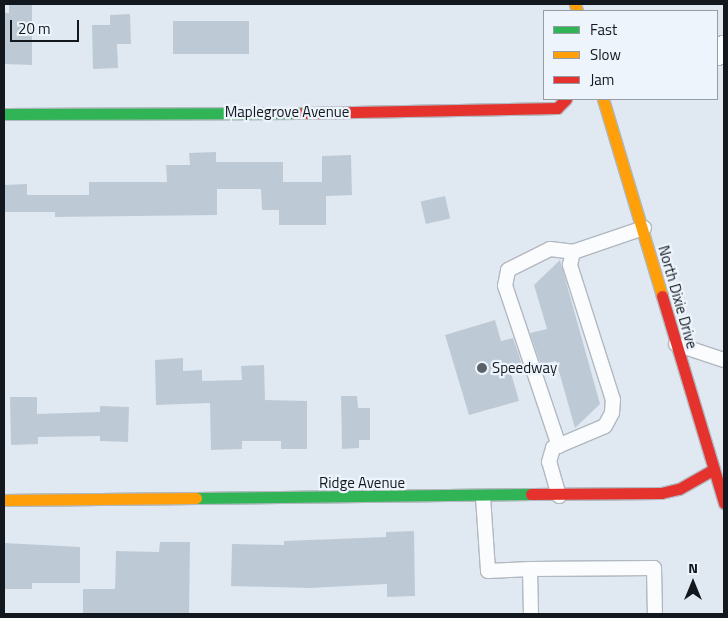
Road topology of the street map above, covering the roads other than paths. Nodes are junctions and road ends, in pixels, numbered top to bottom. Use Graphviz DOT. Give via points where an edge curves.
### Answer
graph roads {
  1 [pos="565,100"];
  2 [pos="603,100"];
  3 [pos="4,114"];
  4 [pos="644,228"];
  5 [pos="573,252"];
  6 [pos="676,344"];
  7 [pos="724,360"];
  8 [pos="559,446"];
  9 [pos="718,478"];
  10 [pos="559,496"];
  11 [pos="483,497"];
  12 [pos="4,500"];
  13 [pos="724,503"];
  14 [pos="530,569"];
  15 [pos="531,614"];
  16 [pos="655,614"];
  1 -- 3 [label="street, Maplegrove Avenue" via="557,108 462,112"];
  2 -- 4 [label="street, North Dixie Drive"];
  4 -- 5 [label="lane"];
  4 -- 6 [label="street, North Dixie Drive"];
  5 -- 8 [label="lane" via="570,265 613,400 612,413 605,426"];
  5 -- 8 [label="lane" via="550,249 508,270 505,286"];
  6 -- 7 [label="lane"];
  6 -- 9 [label="street, North Dixie Drive"];
  8 -- 10 [label="lane" via="553,448 549,462"];
  9 -- 10 [label="street, Ridge Avenue" via="661,493"];
  9 -- 13 [label="street, North Dixie Drive"];
  10 -- 11 [label="street, Ridge Avenue"];
  11 -- 12 [label="street, Ridge Avenue"];
  11 -- 14 [label="lane" via="488,571"];
  14 -- 15 [label="lane"];
  14 -- 16 [label="lane" via="654,568"];
}
